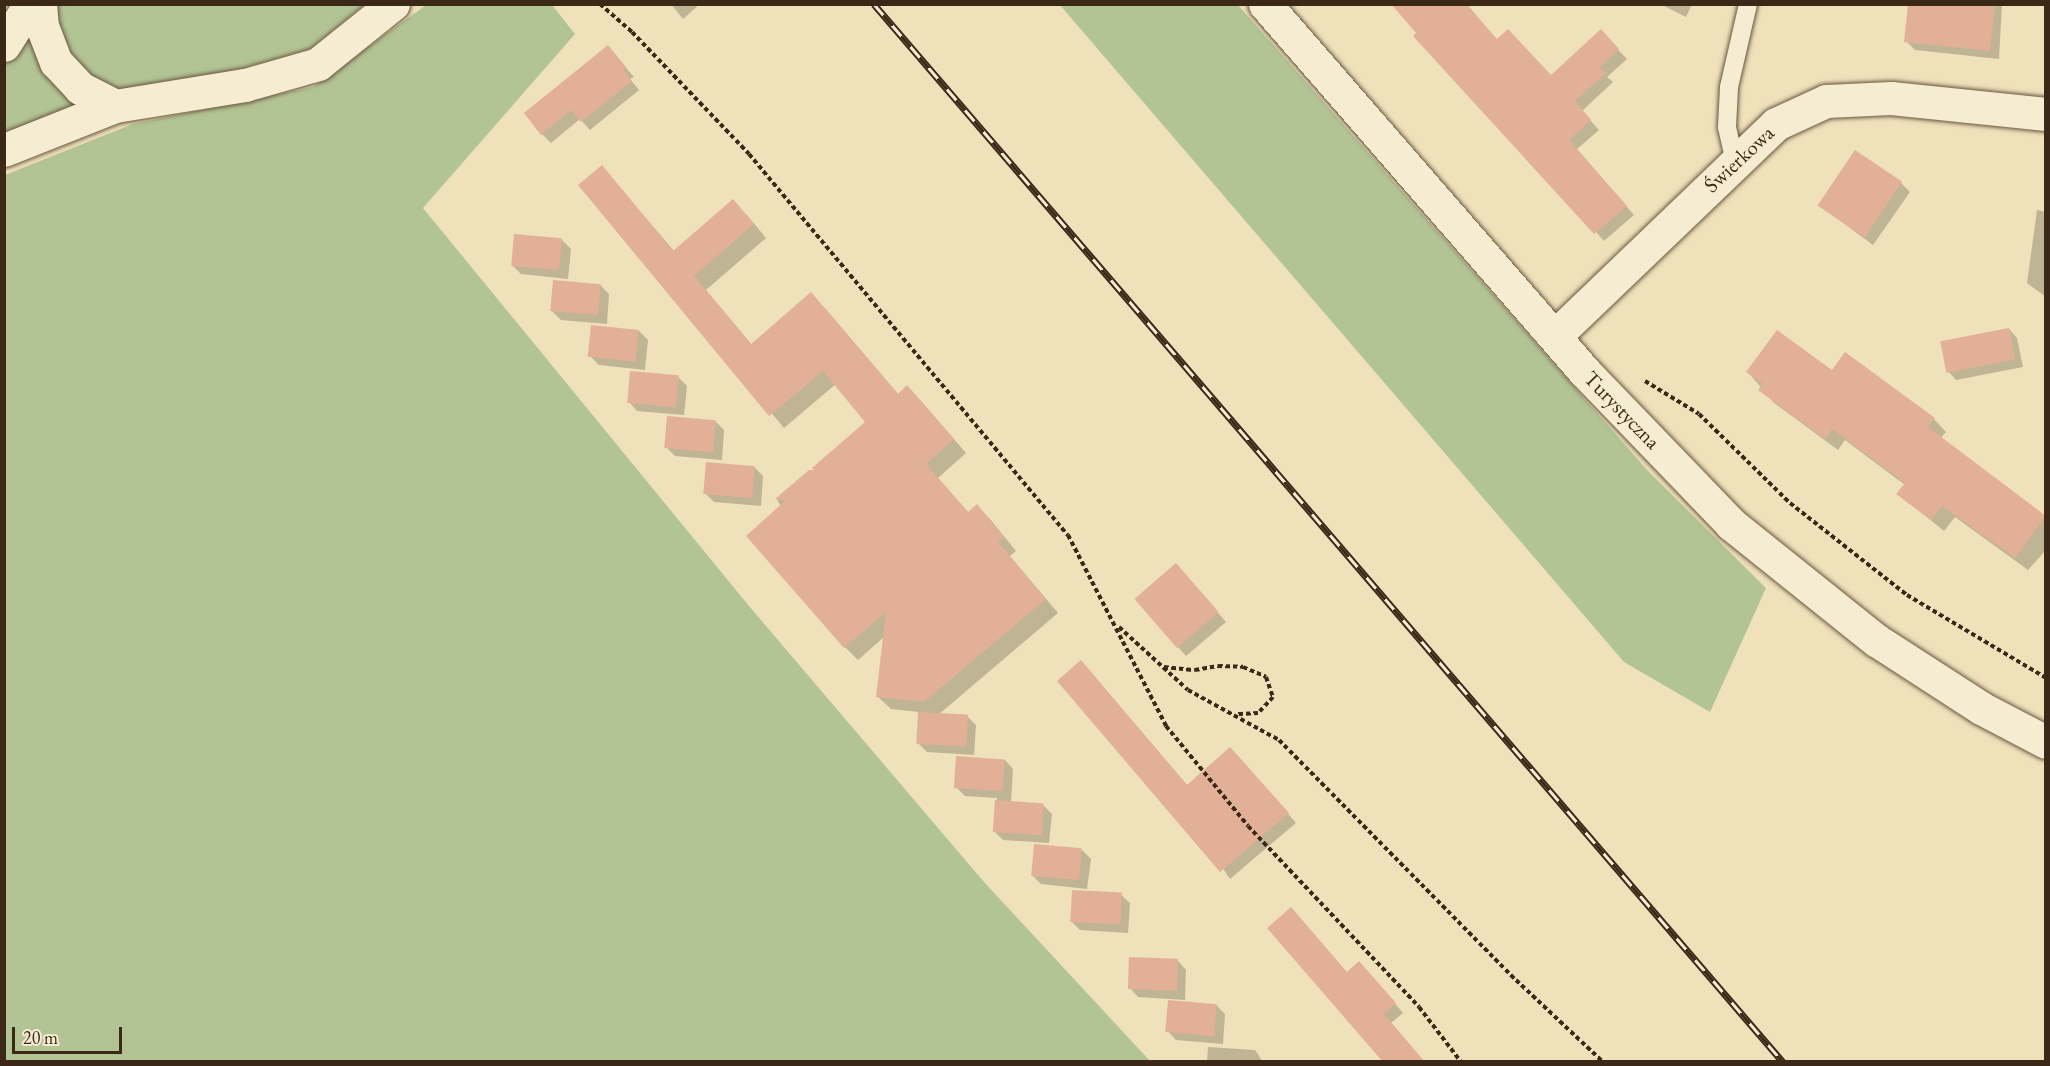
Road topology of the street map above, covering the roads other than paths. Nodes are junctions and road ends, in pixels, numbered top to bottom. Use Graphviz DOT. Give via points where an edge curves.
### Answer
graph roads {
  1 [pos="30,4"];
  2 [pos="40,4"];
  3 [pos="393,4"];
  4 [pos="1265,4"];
  5 [pos="1748,4"];
  6 [pos="4,45"];
  7 [pos="115,106"];
  8 [pos="2046,114"];
  9 [pos="4,150"];
  10 [pos="1735,162"];
  11 [pos="1555,336"];
  12 [pos="2046,742"];
  1 -- 6 [label="street"];
  2 -- 7 [label="street" via="42,26 56,62 80,88"];
  3 -- 7 [label="street" via="318,64 245,85"];
  4 -- 11 [label="street, Turystyczna"];
  5 -- 10 [label="lane" via="1729,87 1727,127"];
  7 -- 9 [label="street"];
  8 -- 10 [label="street, Świerkowa" via="1891,98 1826,101 1776,124"];
  10 -- 11 [label="street, Świerkowa"];
  11 -- 12 [label="street, Turystyczna" via="1731,524 1876,640 1981,708"];
}
